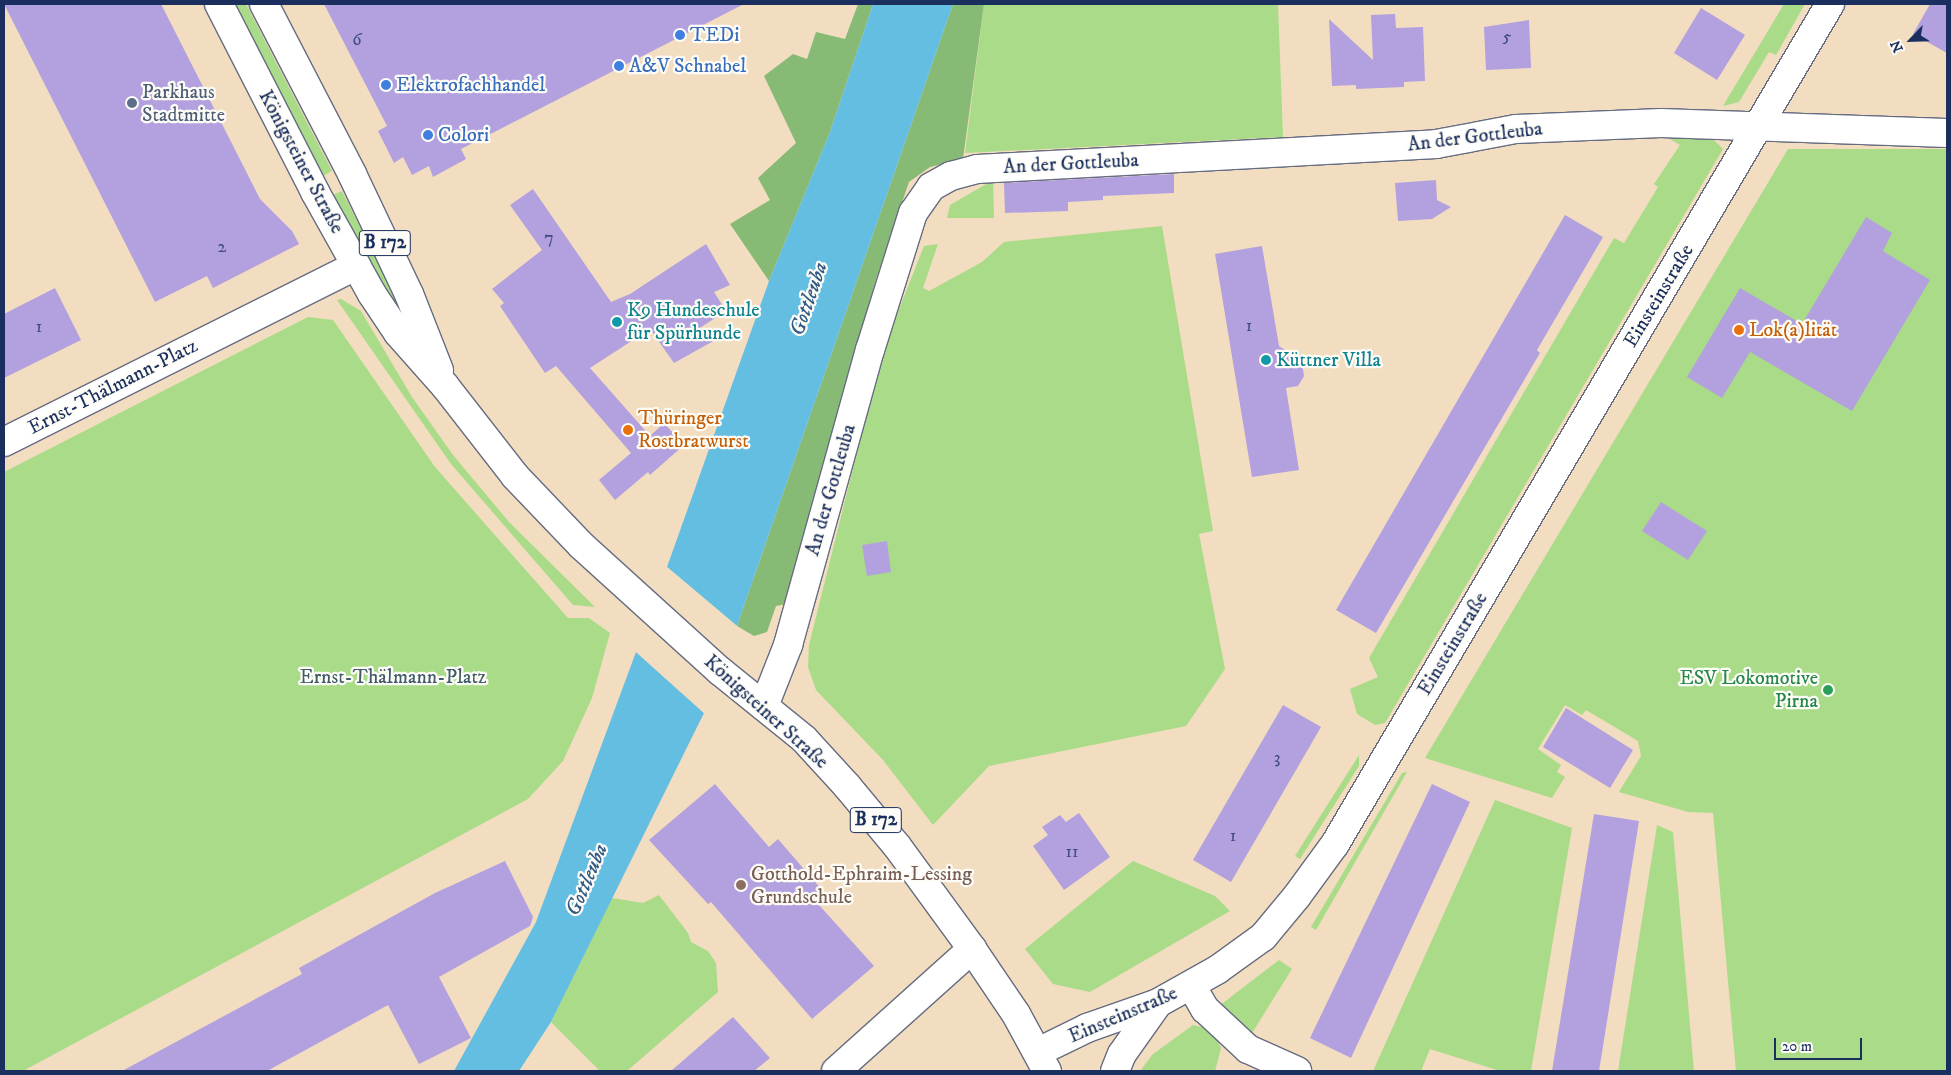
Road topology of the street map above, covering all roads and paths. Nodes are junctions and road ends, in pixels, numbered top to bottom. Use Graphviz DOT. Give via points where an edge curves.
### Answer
graph roads {
  1 [pos="219,4"];
  2 [pos="264,4"];
  3 [pos="1830,4"];
  4 [pos="1760,125"];
  5 [pos="1947,133"];
  6 [pos="356,266"];
  7 [pos="445,386"];
  8 [pos="4,442"];
  9 [pos="764,706"];
  10 [pos="972,949"];
  11 [pos="1191,985"];
  12 [pos="1158,1004"];
  13 [pos="1042,1062"];
  14 [pos="836,1071"];
  15 [pos="1115,1071"];
  16 [pos="1297,1071"];
  1 -- 6 [label="main road, Königsteiner Straße / B 172"];
  2 -- 7 [label="main road, Königsteiner Straße / B 172" via="356,182 409,294"];
  3 -- 4 [label="main road, Einsteinstraße"];
  4 -- 5 [label="main road"];
  4 -- 9 [label="main road, An der Gottleuba" via="1661,123 1516,129 1436,144 978,169 951,176 931,186 913,213 788,645"];
  4 -- 11 [label="main road, Einsteinstraße" via="1335,844 1298,896 1263,937"];
  6 -- 7 [label="main road, Königsteiner Straße / B 172" via="398,333"];
  6 -- 8 [label="main road, Ernst-Thälmann-Platz"];
  7 -- 9 [label="main road, Königsteiner Straße / B 172" via="515,476 582,546 720,671"];
  9 -- 10 [label="main road, Königsteiner Straße / B 172" via="804,739 847,786 898,846"];
  10 -- 13 [label="main road, Königsteiner Straße / B 172" via="1016,1014"];
  10 -- 14 [label="main road"];
  11 -- 12 [label="main road, Einsteinstraße"];
  11 -- 16 [label="main road" via="1205,1009 1248,1049"];
  12 -- 13 [label="main road, Einsteinstraße" via="1087,1028"];
  12 -- 15 [label="main road" via="1122,1054"];
}
